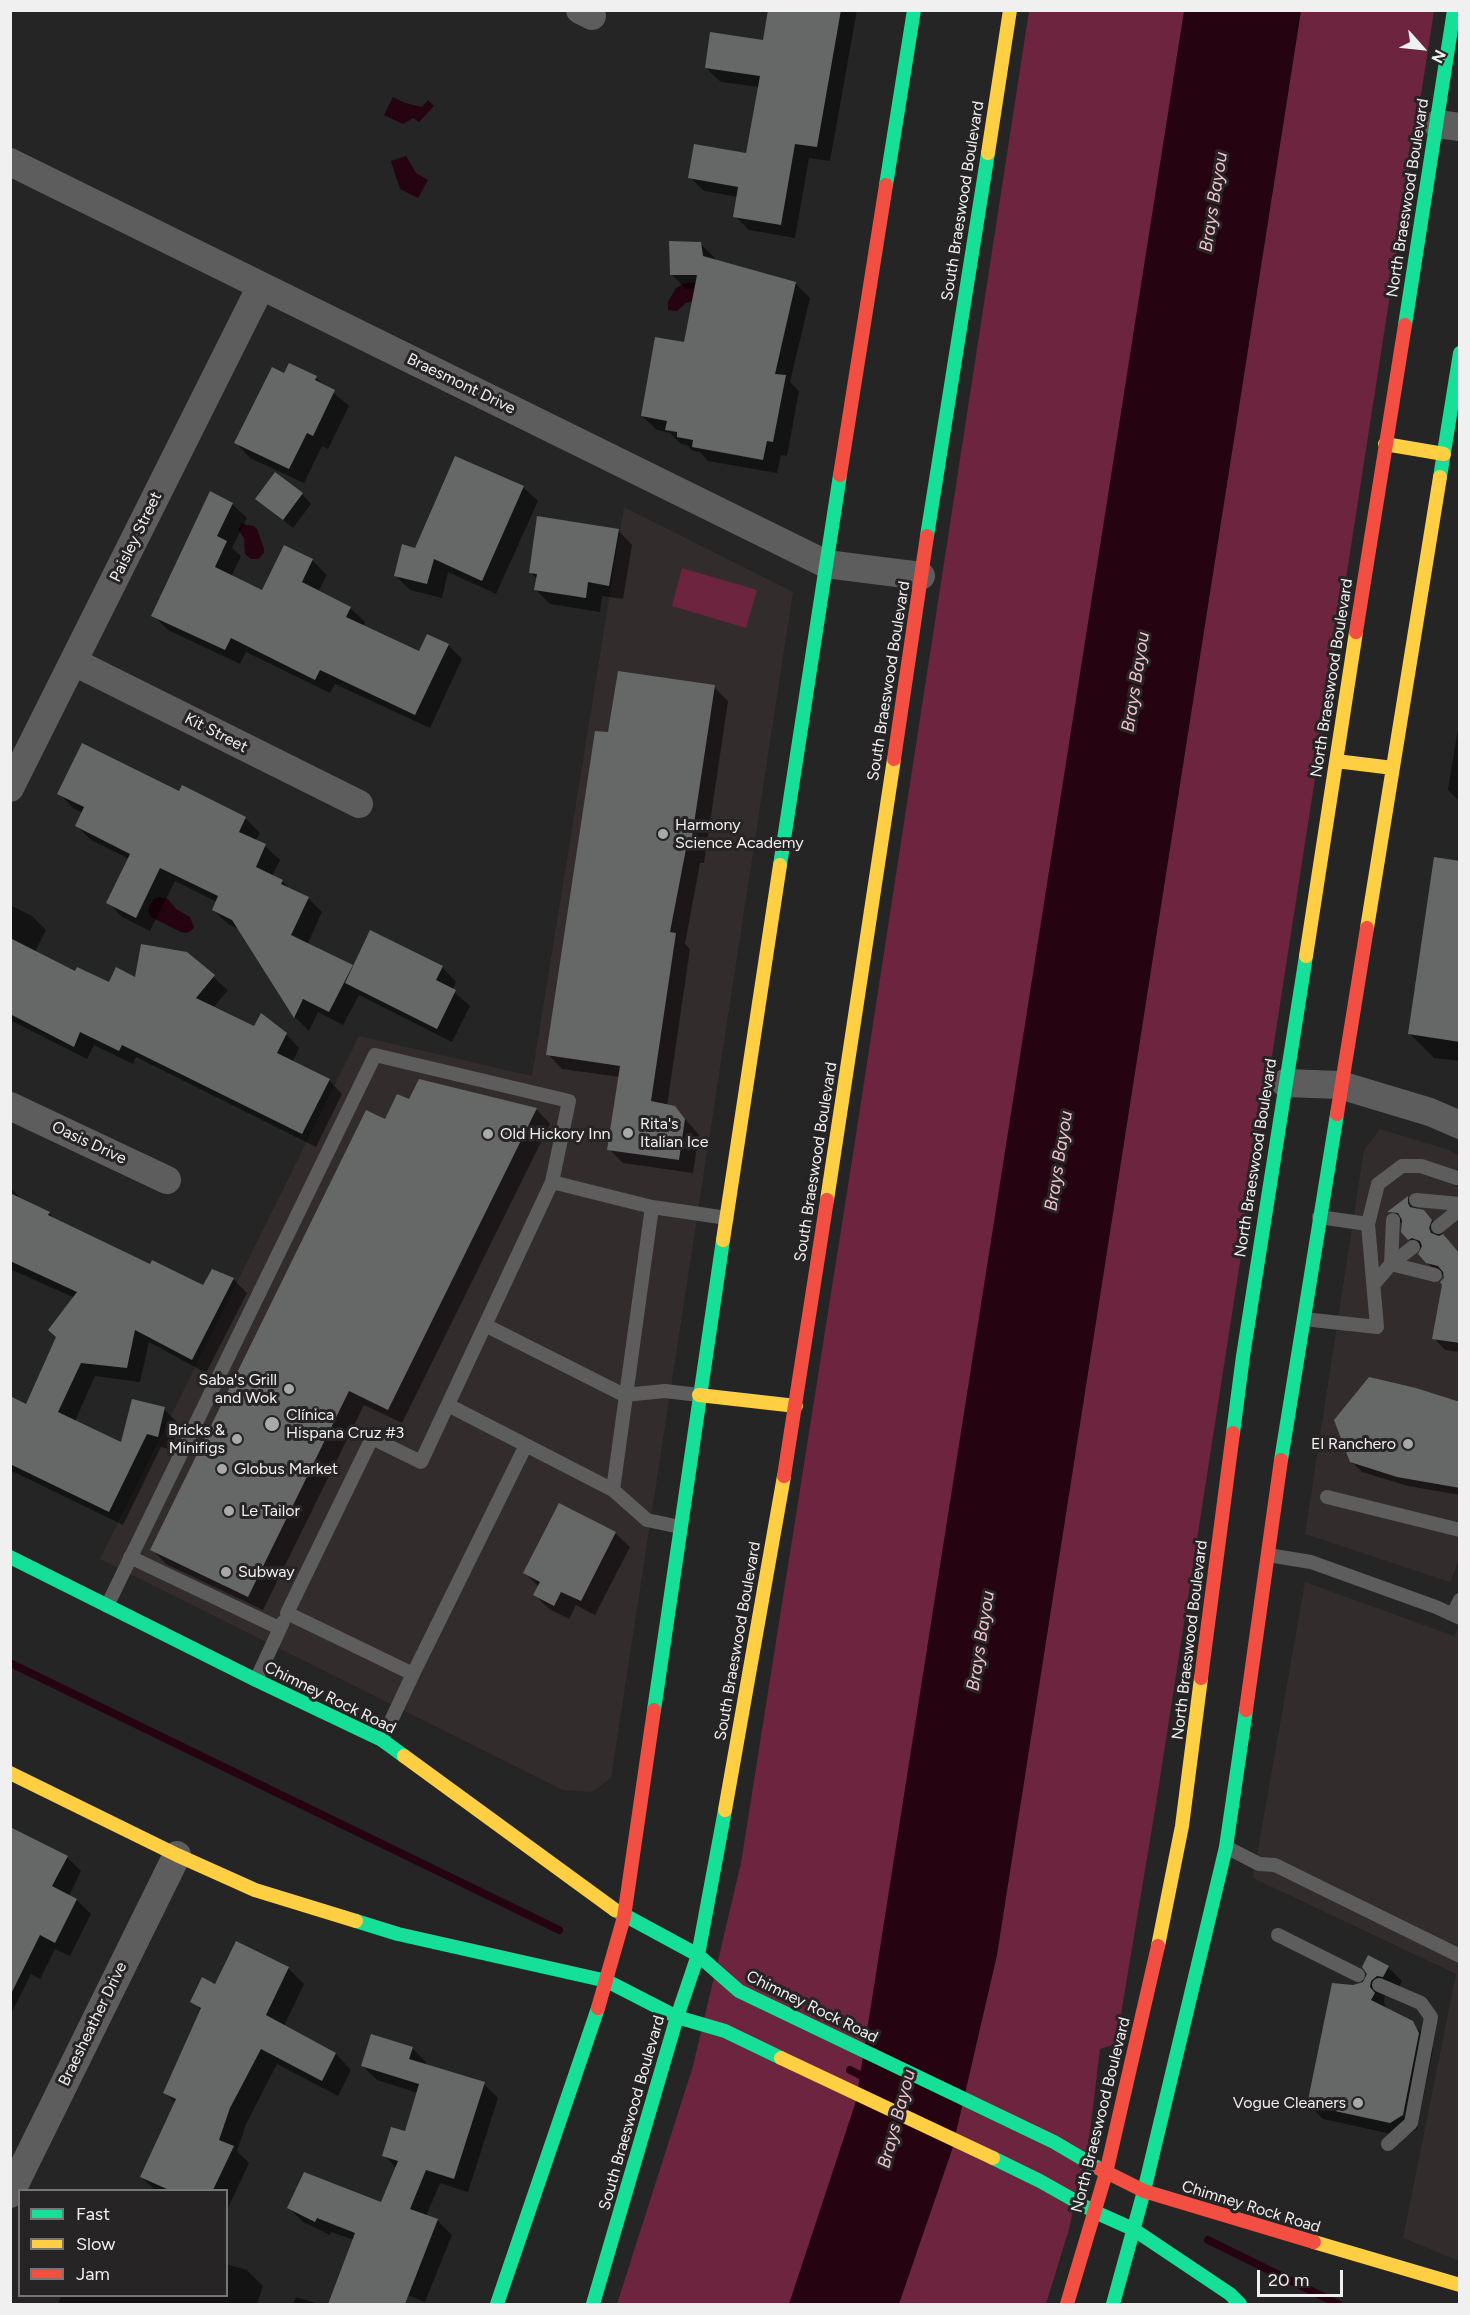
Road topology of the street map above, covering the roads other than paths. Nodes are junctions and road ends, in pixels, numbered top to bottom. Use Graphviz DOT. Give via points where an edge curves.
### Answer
graph roads {
  1 [pos="914,10"];
  2 [pos="1010,10"];
  3 [pos="1454,10"];
  4 [pos="1448,125"];
  5 [pos="10,162"];
  6 [pos="261,286"];
  7 [pos="1460,353"];
  8 [pos="1385,444"];
  9 [pos="1444,454"];
  10 [pos="826,564"];
  11 [pos="921,576"];
  12 [pos="74,662"];
  13 [pos="1336,760"];
  14 [pos="1393,768"];
  15 [pos="10,788"];
  16 [pos="358,804"];
  17 [pos="1285,1083"];
  18 [pos="1340,1085"];
  19 [pos="10,1106"];
  20 [pos="1460,1125"];
  21 [pos="1459,1178"];
  22 [pos="167,1180"];
  23 [pos="552,1182"];
  24 [pos="1416,1200"];
  25 [pos="1460,1204"];
  26 [pos="652,1207"];
  27 [pos="1460,1209"];
  28 [pos="1319,1217"];
  29 [pos="727,1218"];
  30 [pos="1392,1220"];
  31 [pos="1368,1224"];
  32 [pos="1438,1227"];
  33 [pos="1413,1247"];
  34 [pos="1391,1264"];
  35 [pos="1435,1275"];
  36 [pos="1374,1284"];
  37 [pos="1303,1319"];
  38 [pos="485,1325"];
  39 [pos="624,1395"];
  40 [pos="699,1395"];
  41 [pos="448,1405"];
  42 [pos="796,1406"];
  43 [pos="526,1445"];
  44 [pos="612,1490"];
  45 [pos="1327,1497"];
  46 [pos="680,1527"];
  47 [pos="1460,1530"];
  48 [pos="1268,1555"];
  49 [pos="10,1557"];
  50 [pos="130,1557"];
  51 [pos="1460,1600"];
  52 [pos="107,1606"];
  53 [pos="287,1612"];
  54 [pos="1456,1616"];
  55 [pos="279,1628"];
  56 [pos="413,1674"];
  57 [pos="256,1680"];
  58 [pos="382,1740"];
  59 [pos="10,1773"];
  60 [pos="1226,1847"];
  61 [pos="177,1855"];
  62 [pos="624,1917"];
  63 [pos="1278,1935"];
  64 [pos="698,1955"];
  65 [pos="1460,1956"];
  66 [pos="1358,1974"];
  67 [pos="607,1981"];
  68 [pos="1379,1985"];
  69 [pos="677,2017"];
  70 [pos="1388,2144"];
  71 [pos="1106,2173"];
  72 [pos="1144,2191"];
  73 [pos="10,2194"];
  74 [pos="1095,2212"];
  75 [pos="1133,2229"];
  76 [pos="1460,2285"];
  77 [pos="497,2304"];
  78 [pos="592,2304"];
  79 [pos="1067,2304"];
  80 [pos="1113,2304"];
  81 [pos="1240,2304"];
  1 -- 10 [label="main road"];
  2 -- 11 [label="main road, South Braeswood Boulevard"];
  3 -- 4 [label="main road, North Braeswood Boulevard"];
  4 -- 8 [label="main road, North Braeswood Boulevard"];
  5 -- 6 [label="street, Braesmont Drive"];
  6 -- 10 [label="street, Braesmont Drive"];
  6 -- 12 [label="street, Paisley Street"];
  7 -- 9 [label="main road"];
  8 -- 9 [label="main road"];
  8 -- 13 [label="main road, North Braeswood Boulevard"];
  9 -- 14 [label="main road"];
  10 -- 11 [label="street, Braesmont Drive"];
  10 -- 29 [label="main road"];
  11 -- 42 [label="main road, South Braeswood Boulevard"];
  12 -- 15 [label="street, Paisley Street"];
  12 -- 16 [label="street, Kit Street"];
  13 -- 14 [label="main road"];
  13 -- 17 [label="main road, North Braeswood Boulevard"];
  14 -- 18 [label="main road"];
  17 -- 18 [label="street"];
  17 -- 71 [label="main road, North Braeswood Boulevard" via="1243,1356 1182,1826"];
  18 -- 20 [label="street"];
  18 -- 28 [label="main road"];
  19 -- 22 [label="street, Oasis Drive"];
  21 -- 31 [label="lane" via="1421,1166 1402,1166 1378,1184"];
  23 -- 26 [label="lane"];
  23 -- 38 [label="lane"];
  23 -- 50 [label="lane" via="568,1101 375,1055"];
  24 -- 25 [label="lane"];
  26 -- 29 [label="lane"];
  26 -- 39 [label="lane"];
  27 -- 32 [label="lane"];
  28 -- 31 [label="lane"];
  28 -- 37 [label="main road"];
  29 -- 40 [label="main road"];
  30 -- 34 [label="lane"];
  31 -- 36 [label="lane"];
  33 -- 34 [label="lane"];
  34 -- 35 [label="lane"];
  34 -- 36 [label="lane"];
  36 -- 37 [label="lane" via="1377,1327"];
  37 -- 48 [label="main road"];
  38 -- 39 [label="lane"];
  38 -- 41 [label="lane"];
  39 -- 40 [label="lane" via="665,1390"];
  39 -- 44 [label="lane"];
  40 -- 42 [label="main road"];
  40 -- 46 [label="main road"];
  41 -- 43 [label="lane"];
  41 -- 53 [label="lane" via="421,1462 372,1438"];
  42 -- 64 [label="main road, South Braeswood Boulevard"];
  43 -- 44 [label="lane"];
  43 -- 56 [label="lane"];
  44 -- 46 [label="lane" via="647,1520"];
  45 -- 47 [label="lane"];
  46 -- 62 [label="main road"];
  48 -- 54 [label="lane" via="1311,1562"];
  48 -- 60 [label="main road"];
  49 -- 52 [label="main road, Chimney Rock Road"];
  50 -- 52 [label="lane"];
  50 -- 55 [label="lane"];
  51 -- 54 [label="lane"];
  52 -- 57 [label="main road, Chimney Rock Road"];
  53 -- 55 [label="lane"];
  53 -- 56 [label="lane"];
  55 -- 57 [label="lane"];
  56 -- 58 [label="lane"];
  57 -- 58 [label="main road, Chimney Rock Road"];
  58 -- 62 [label="main road, Chimney Rock Road"];
  59 -- 61 [label="main road"];
  60 -- 65 [label="lane" via="1259,1864 1275,1865"];
  60 -- 72 [label="main road"];
  61 -- 67 [label="main road" via="255,1890 398,1934"];
  61 -- 73 [label="street, Braesheather Drive"];
  62 -- 64 [label="main road, Chimney Rock Road"];
  62 -- 67 [label="main road"];
  63 -- 66 [label="lane"];
  64 -- 69 [label="main road, South Braeswood Boulevard"];
  64 -- 71 [label="main road, Chimney Rock Road" via="739,1992 1054,2142"];
  67 -- 69 [label="main road"];
  67 -- 77 [label="main road"];
  68 -- 70 [label="lane" via="1421,2003 1431,2017 1411,2123"];
  69 -- 74 [label="main road" via="725,2031 1040,2181"];
  69 -- 78 [label="main road, South Braeswood Boulevard"];
  71 -- 72 [label="main road, Chimney Rock Road"];
  71 -- 74 [label="main road, North Braeswood Boulevard"];
  72 -- 75 [label="main road"];
  72 -- 76 [label="main road, Chimney Rock Road"];
  74 -- 75 [label="main road"];
  74 -- 79 [label="main road, North Braeswood Boulevard"];
  75 -- 80 [label="main road"];
  75 -- 81 [label="main road"];
}
